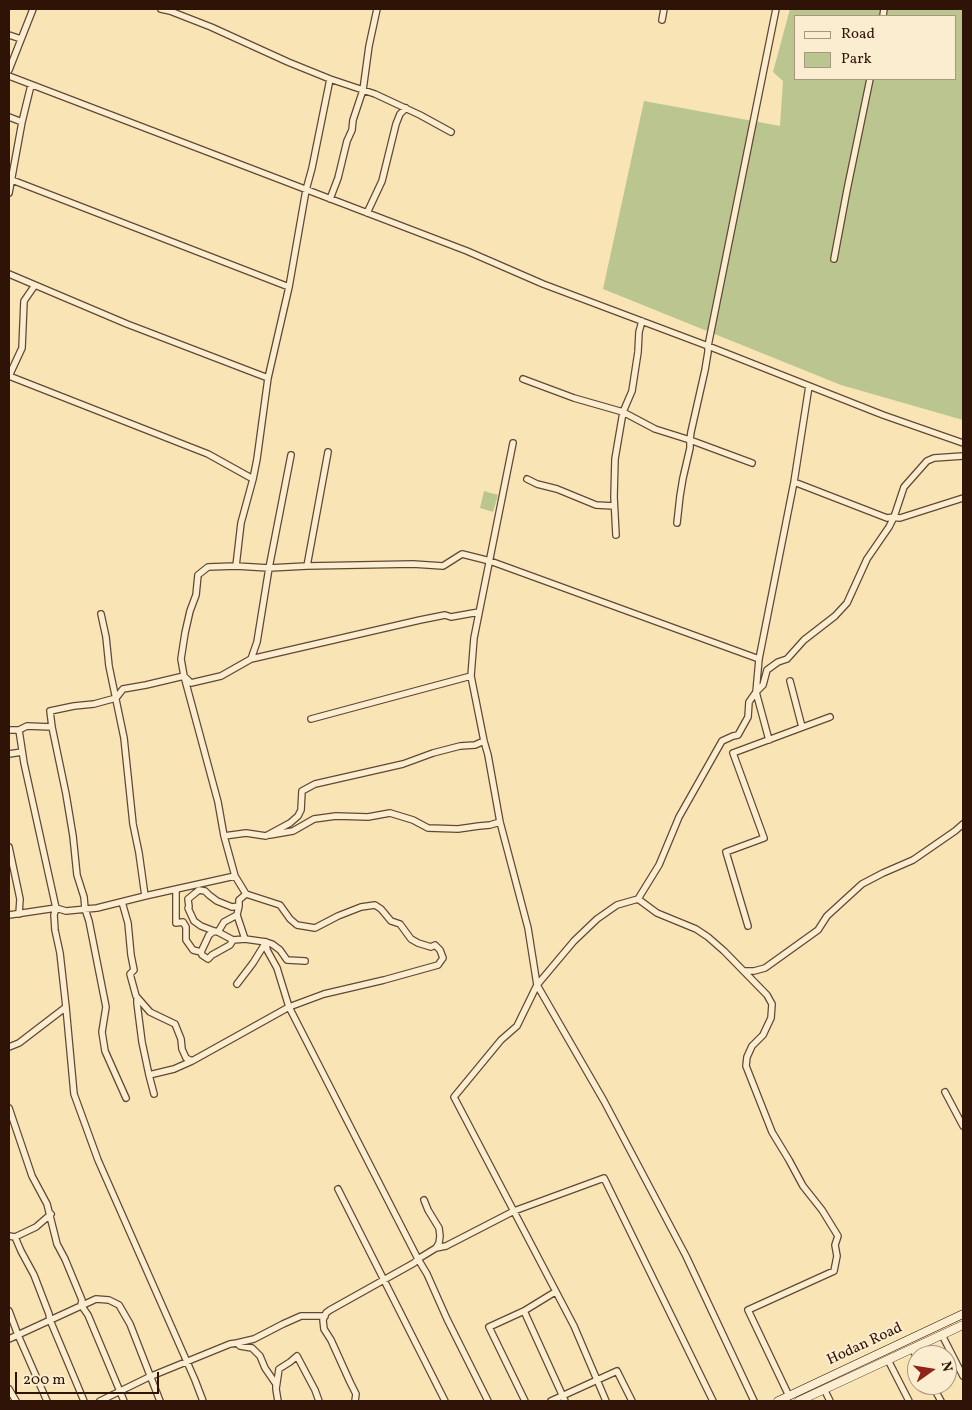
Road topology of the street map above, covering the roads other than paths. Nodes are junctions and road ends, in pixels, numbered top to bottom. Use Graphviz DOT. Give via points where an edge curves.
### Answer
graph roads {
  1 [pos="33,9"];
  2 [pos="161,9"];
  3 [pos="377,9"];
  4 [pos="664,9"];
  5 [pos="776,9"];
  6 [pos="662,20"];
  7 [pos="9,35"];
  8 [pos="21,39"];
  9 [pos="9,70"];
  10 [pos="9,76"];
  11 [pos="330,79"];
  12 [pos="870,80"];
  13 [pos="31,86"];
  14 [pos="363,90"];
  15 [pos="406,108"];
  16 [pos="9,117"];
  17 [pos="22,122"];
  18 [pos="452,132"];
  19 [pos="11,159"];
  20 [pos="12,180"];
  21 [pos="306,190"];
  22 [pos="9,193"];
  23 [pos="330,199"];
  24 [pos="367,213"];
  25 [pos="834,259"];
  26 [pos="9,274"];
  27 [pos="35,285"];
  28 [pos="289,287"];
  29 [pos="642,321"];
  30 [pos="708,346"];
  31 [pos="9,376"];
  32 [pos="268,378"];
  33 [pos="523,380"];
  34 [pos="809,386"];
  35 [pos="623,412"];
  36 [pos="690,440"];
  37 [pos="513,443"];
  38 [pos="963,443"];
  39 [pos="328,452"];
  40 [pos="291,455"];
  41 [pos="963,456"];
  42 [pos="752,463"];
  43 [pos="253,479"];
  44 [pos="527,479"];
  45 [pos="794,482"];
  46 [pos="963,498"];
  47 [pos="614,506"];
  48 [pos="894,517"];
  49 [pos="677,523"];
  50 [pos="616,535"];
  51 [pos="490,561"];
  52 [pos="236,566"];
  53 [pos="307,566"];
  54 [pos="269,568"];
  55 [pos="479,612"];
  56 [pos="101,614"];
  57 [pos="759,658"];
  58 [pos="251,659"];
  59 [pos="184,676"];
  60 [pos="471,676"];
  61 [pos="790,681"];
  62 [pos="756,692"];
  63 [pos="116,698"];
  64 [pos="830,717"];
  65 [pos="311,719"];
  66 [pos="52,727"];
  67 [pos="802,727"];
  68 [pos="9,730"];
  69 [pos="18,730"];
  70 [pos="768,740"];
  71 [pos="484,741"];
  72 [pos="22,752"];
  73 [pos="9,754"];
  74 [pos="500,822"];
  75 [pos="963,824"];
  76 [pos="224,836"];
  77 [pos="266,836"];
  78 [pos="9,847"];
  79 [pos="235,876"];
  80 [pos="197,887"];
  81 [pos="176,890"];
  82 [pos="246,894"];
  83 [pos="145,896"];
  84 [pos="638,899"];
  85 [pos="122,902"];
  86 [pos="240,906"];
  87 [pos="56,908"];
  88 [pos="85,909"];
  89 [pos="9,914"];
  90 [pos="19,914"];
  91 [pos="237,915"];
  92 [pos="748,926"];
  93 [pos="216,932"];
  94 [pos="245,939"];
  95 [pos="233,940"];
  96 [pos="266,942"];
  97 [pos="201,952"];
  98 [pos="305,961"];
  99 [pos="744,972"];
  100 [pos="237,984"];
  101 [pos="537,985"];
  102 [pos="137,999"];
  103 [pos="66,1007"];
  104 [pos="290,1007"];
  105 [pos="9,1047"];
  106 [pos="192,1061"];
  107 [pos="149,1075"];
  108 [pos="945,1092"];
  109 [pos="154,1094"];
  110 [pos="126,1098"];
  111 [pos="9,1110"];
  112 [pos="963,1126"];
  113 [pos="338,1189"];
  114 [pos="424,1200"];
  115 [pos="514,1211"];
  116 [pos="50,1214"];
  117 [pos="12,1236"];
  118 [pos="436,1248"];
  119 [pos="418,1259"];
  120 [pos="385,1280"];
  121 [pos="555,1292"];
  122 [pos="81,1305"];
  123 [pos="9,1311"];
  124 [pos="524,1311"];
  125 [pos="963,1314"];
  126 [pos="325,1316"];
  127 [pos="50,1320"];
  128 [pos="963,1325"];
  129 [pos="18,1335"];
  130 [pos="942,1335"];
  131 [pos="9,1339"];
  132 [pos="236,1343"];
  133 [pos="919,1345"];
  134 [pos="907,1350"];
  135 [pos="888,1360"];
  136 [pos="187,1361"];
  137 [pos="963,1376"];
  138 [pos="150,1377"];
  139 [pos="597,1380"];
  140 [pos="9,1389"];
  141 [pos="276,1390"];
  142 [pos="824,1390"];
  143 [pos="120,1392"];
  144 [pos="790,1396"];
  145 [pos="564,1399"];
  146 [pos="15,1401"];
  147 [pos="47,1401"];
  148 [pos="84,1401"];
  149 [pos="100,1401"];
  150 [pos="124,1401"];
  151 [pos="160,1401"];
  152 [pos="203,1401"];
  153 [pos="278,1401"];
  154 [pos="320,1401"];
  155 [pos="355,1401"];
  156 [pos="445,1401"];
  157 [pos="488,1401"];
  158 [pos="525,1401"];
  159 [pos="551,1401"];
  160 [pos="606,1401"];
  161 [pos="632,1401"];
  162 [pos="713,1401"];
  163 [pos="754,1401"];
  164 [pos="778,1401"];
  165 [pos="799,1401"];
  166 [pos="830,1401"];
  167 [pos="909,1401"];
  1 -- 8 [label="street"];
  2 -- 11 [label="street"];
  3 -- 14 [label="street"];
  4 -- 6 [label="street"];
  5 -- 30 [label="street"];
  7 -- 8 [label="street"];
  8 -- 9 [label="street"];
  10 -- 13 [label="street"];
  11 -- 14 [label="street"];
  11 -- 21 [label="street"];
  12 -- 25 [label="street"];
  13 -- 17 [label="street"];
  13 -- 21 [label="street"];
  14 -- 15 [label="street"];
  14 -- 23 [label="street"];
  15 -- 18 [label="street"];
  15 -- 24 [label="street" via="396,124 382,181"];
  16 -- 17 [label="street"];
  17 -- 19 [label="street"];
  19 -- 20 [label="street"];
  20 -- 22 [label="street"];
  20 -- 28 [label="street"];
  21 -- 23 [label="street"];
  21 -- 28 [label="street"];
  23 -- 24 [label="street"];
  24 -- 29 [label="street"];
  26 -- 27 [label="street"];
  27 -- 31 [label="street" via="24,301 22,348"];
  27 -- 32 [label="street"];
  28 -- 32 [label="street"];
  29 -- 30 [label="street"];
  29 -- 35 [label="street" via="632,391"];
  30 -- 34 [label="street"];
  30 -- 36 [label="street" via="706,370"];
  31 -- 43 [label="street" via="208,454"];
  32 -- 43 [label="street"];
  33 -- 35 [label="street"];
  34 -- 38 [label="street"];
  34 -- 45 [label="street"];
  35 -- 36 [label="street" via="655,429"];
  35 -- 47 [label="street" via="615,459"];
  36 -- 42 [label="street"];
  36 -- 49 [label="street"];
  37 -- 51 [label="street"];
  39 -- 53 [label="street"];
  40 -- 54 [label="street"];
  41 -- 48 [label="street" via="927,461 904,487"];
  43 -- 52 [label="street" via="241,523"];
  44 -- 47 [label="street" via="596,504"];
  45 -- 48 [label="street" via="887,518"];
  45 -- 57 [label="street"];
  46 -- 48 [label="street" via="900,518"];
  47 -- 50 [label="street"];
  48 -- 62 [label="street" via="867,559 848,603 788,658 767,670 763,685"];
  51 -- 53 [label="street" via="462,554 443,566"];
  51 -- 55 [label="street"];
  51 -- 57 [label="street"];
  52 -- 54 [label="street"];
  52 -- 59 [label="street" via="208,567 198,575 196,595 184,633 181,659"];
  53 -- 54 [label="street"];
  54 -- 58 [label="street" via="257,642"];
  55 -- 58 [label="street" via="428,618"];
  55 -- 60 [label="street"];
  56 -- 63 [label="street"];
  57 -- 62 [label="street"];
  58 -- 59 [label="street" via="221,676 191,683"];
  59 -- 63 [label="street" via="123,689"];
  59 -- 76 [label="street"];
  60 -- 65 [label="street"];
  60 -- 71 [label="street"];
  61 -- 67 [label="street"];
  62 -- 70 [label="street"];
  62 -- 84 [label="street" via="749,702 748,717 738,735 722,741 711,758 679,817 656,870"];
  63 -- 66 [label="street" via="50,711"];
  63 -- 83 [label="street"];
  64 -- 67 [label="street"];
  66 -- 69 [label="street" via="27,726"];
  66 -- 88 [label="street"];
  67 -- 70 [label="street"];
  68 -- 69 [label="street"];
  69 -- 72 [label="street"];
  70 -- 92 [label="street" via="733,753 764,838 726,852"];
  71 -- 74 [label="street"];
  71 -- 77 [label="street" via="315,784 302,791 298,816"];
  72 -- 73 [label="street"];
  72 -- 87 [label="street"];
  74 -- 77 [label="street" via="448,829 428,828 390,813 368,817 336,816 314,819 293,831"];
  74 -- 101 [label="street" via="528,928"];
  75 -- 99 [label="street" via="913,860 862,884 827,916 818,930 765,968"];
  76 -- 77 [label="street" via="246,833"];
  76 -- 79 [label="street"];
  78 -- 90 [label="street" via="20,899"];
  79 -- 80 [label="street"];
  79 -- 82 [label="street"];
  80 -- 81 [label="street"];
  80 -- 86 [label="street" via="217,901 232,907"];
  80 -- 93 [label="street" via="188,900 188,908 194,921"];
  81 -- 83 [label="street"];
  81 -- 97 [label="street" via="176,923 183,922 186,940 193,950"];
  82 -- 86 [label="street" via="240,900"];
  82 -- 104 [label="street" via="280,905 297,925 315,928 361,907 375,906 391,921 400,924 418,944 435,945 443,958 438,965 324,994"];
  83 -- 85 [label="street"];
  84 -- 99 [label="street" via="708,937"];
  84 -- 101 [label="street" via="617,905 597,919 574,940"];
  85 -- 88 [label="street"];
  85 -- 102 [label="street" via="134,970 130,974"];
  86 -- 91 [label="street"];
  87 -- 88 [label="street" via="66,911"];
  87 -- 90 [label="street"];
  87 -- 103 [label="street" via="55,930"];
  88 -- 110 [label="street" via="106,1007 102,1032 105,1051"];
  89 -- 90 [label="street"];
  91 -- 93 [label="street" via="224,922"];
  91 -- 94 [label="street"];
  93 -- 95 [label="street"];
  93 -- 97 [label="street" via="209,935"];
  94 -- 95 [label="street"];
  94 -- 96 [label="street"];
  95 -- 97 [label="street" via="208,959"];
  96 -- 98 [label="street" via="280,950 287,960"];
  96 -- 100 [label="street"];
  96 -- 104 [label="street"];
  99 -- 144 [label="street" via="772,1004 771,1018 752,1046 746,1066 772,1132 803,1186 838,1236 834,1271 748,1310"];
  101 -- 115 [label="street" via="517,1026 501,1040 454,1097"];
  101 -- 163 [label="street" via="604,1101 686,1256"];
  102 -- 106 [label="street" via="150,1012 174,1024 186,1058"];
  102 -- 107 [label="street"];
  103 -- 105 [label="street"];
  103 -- 136 [label="street" via="74,1094 98,1160"];
  104 -- 106 [label="street"];
  104 -- 119 [label="street"];
  106 -- 107 [label="street"];
  107 -- 109 [label="street"];
  108 -- 112 [label="street"];
  111 -- 116 [label="street" via="32,1176"];
  113 -- 120 [label="street"];
  114 -- 118 [label="street" via="439,1228"];
  115 -- 118 [label="street"];
  115 -- 121 [label="street"];
  115 -- 162 [label="street" via="604,1178"];
  116 -- 117 [label="street" via="36,1227"];
  116 -- 122 [label="street" via="57,1244 82,1300"];
  117 -- 127 [label="street" via="34,1275"];
  118 -- 119 [label="street"];
  119 -- 120 [label="street"];
  119 -- 157 [label="street"];
  120 -- 126 [label="street" via="330,1310"];
  120 -- 156 [label="street"];
  121 -- 124 [label="street"];
  121 -- 139 [label="street" via="574,1326"];
  122 -- 127 [label="street"];
  122 -- 138 [label="street" via="96,1299 119,1305 130,1324"];
  122 -- 143 [label="street"];
  123 -- 129 [label="street"];
  124 -- 145 [label="street"];
  124 -- 158 [label="street" via="489,1327"];
  125 -- 144 [label="main road, Hodan Road"];
  126 -- 132 [label="street" via="301,1316 254,1339"];
  126 -- 155 [label="street" via="324,1329 356,1394"];
  127 -- 129 [label="street"];
  127 -- 148 [label="street"];
  128 -- 130 [label="main road, Hodan Road"];
  129 -- 131 [label="street"];
  129 -- 147 [label="street"];
  130 -- 133 [label="main road, Hodan Road"];
  130 -- 137 [label="street"];
  132 -- 136 [label="street"];
  132 -- 141 [label="street" via="252,1348 260,1356 276,1384"];
  134 -- 135 [label="main road, Hodan Road"];
  135 -- 142 [label="main road, Hodan Road"];
  135 -- 167 [label="street"];
  136 -- 138 [label="street"];
  136 -- 152 [label="street"];
  138 -- 143 [label="street"];
  138 -- 151 [label="street"];
  139 -- 145 [label="street"];
  139 -- 160 [label="street"];
  139 -- 161 [label="street" via="617,1371"];
  140 -- 146 [label="street"];
  141 -- 153 [label="street"];
  141 -- 154 [label="street" via="279,1369 297,1356"];
  142 -- 165 [label="main road, Hodan Road"];
  142 -- 166 [label="street"];
  143 -- 149 [label="street"];
  143 -- 150 [label="street"];
  144 -- 164 [label="main road, Hodan Road"];
  145 -- 159 [label="street"];
}
